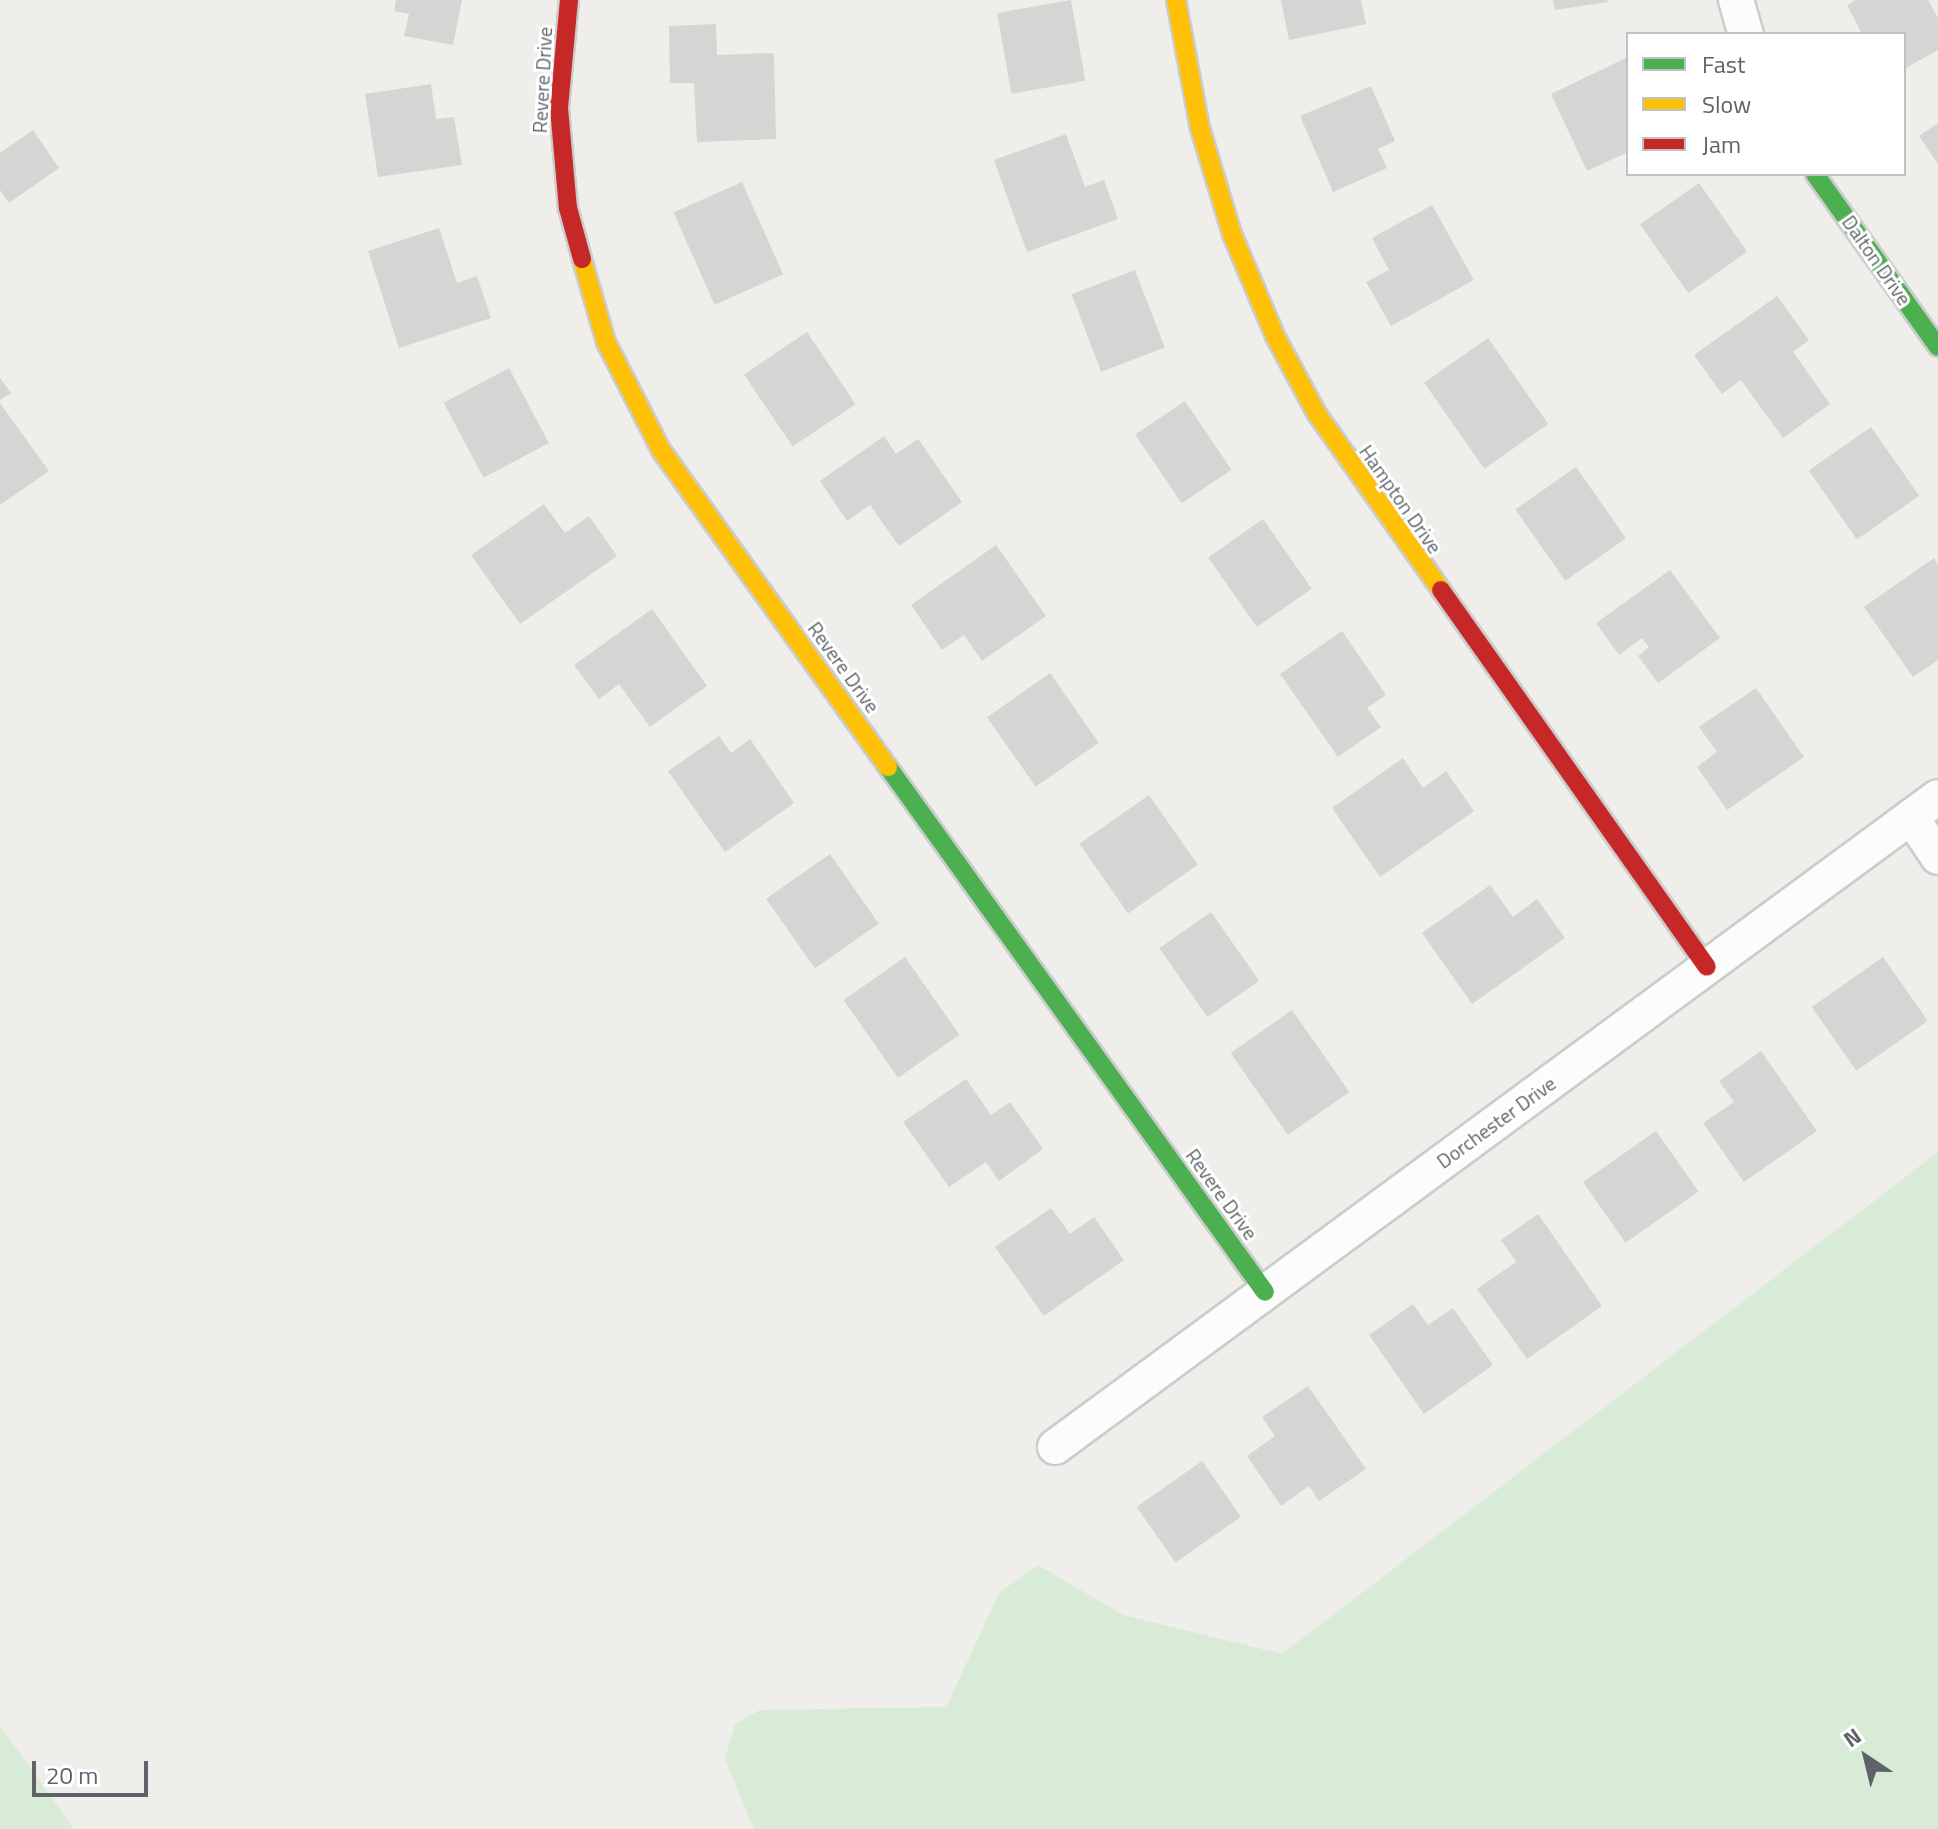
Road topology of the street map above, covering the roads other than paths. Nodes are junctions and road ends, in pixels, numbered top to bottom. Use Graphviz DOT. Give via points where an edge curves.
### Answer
graph roads {
  1 [pos="569,0"];
  2 [pos="1176,0"];
  3 [pos="1736,0"];
  4 [pos="1745,32"];
  5 [pos="1816,176"];
  6 [pos="1938,347"];
  7 [pos="1938,797"];
  8 [pos="1911,817"];
  9 [pos="1938,857"];
  10 [pos="1707,967"];
  11 [pos="1265,1292"];
  12 [pos="1055,1447"];
  1 -- 11 [label="street, Revere Drive" via="559,108 568,208 606,342 635,405 661,450"];
  2 -- 10 [label="street, Hampton Drive" via="1196,112 1232,234 1275,336 1317,414"];
  3 -- 4 [label="street"];
  5 -- 6 [label="street, Dalton Drive"];
  7 -- 8 [label="street, Dorchester Drive"];
  8 -- 9 [label="street"];
  8 -- 10 [label="street, Dorchester Drive"];
  10 -- 11 [label="street, Dorchester Drive"];
  11 -- 12 [label="street, Dorchester Drive"];
}
